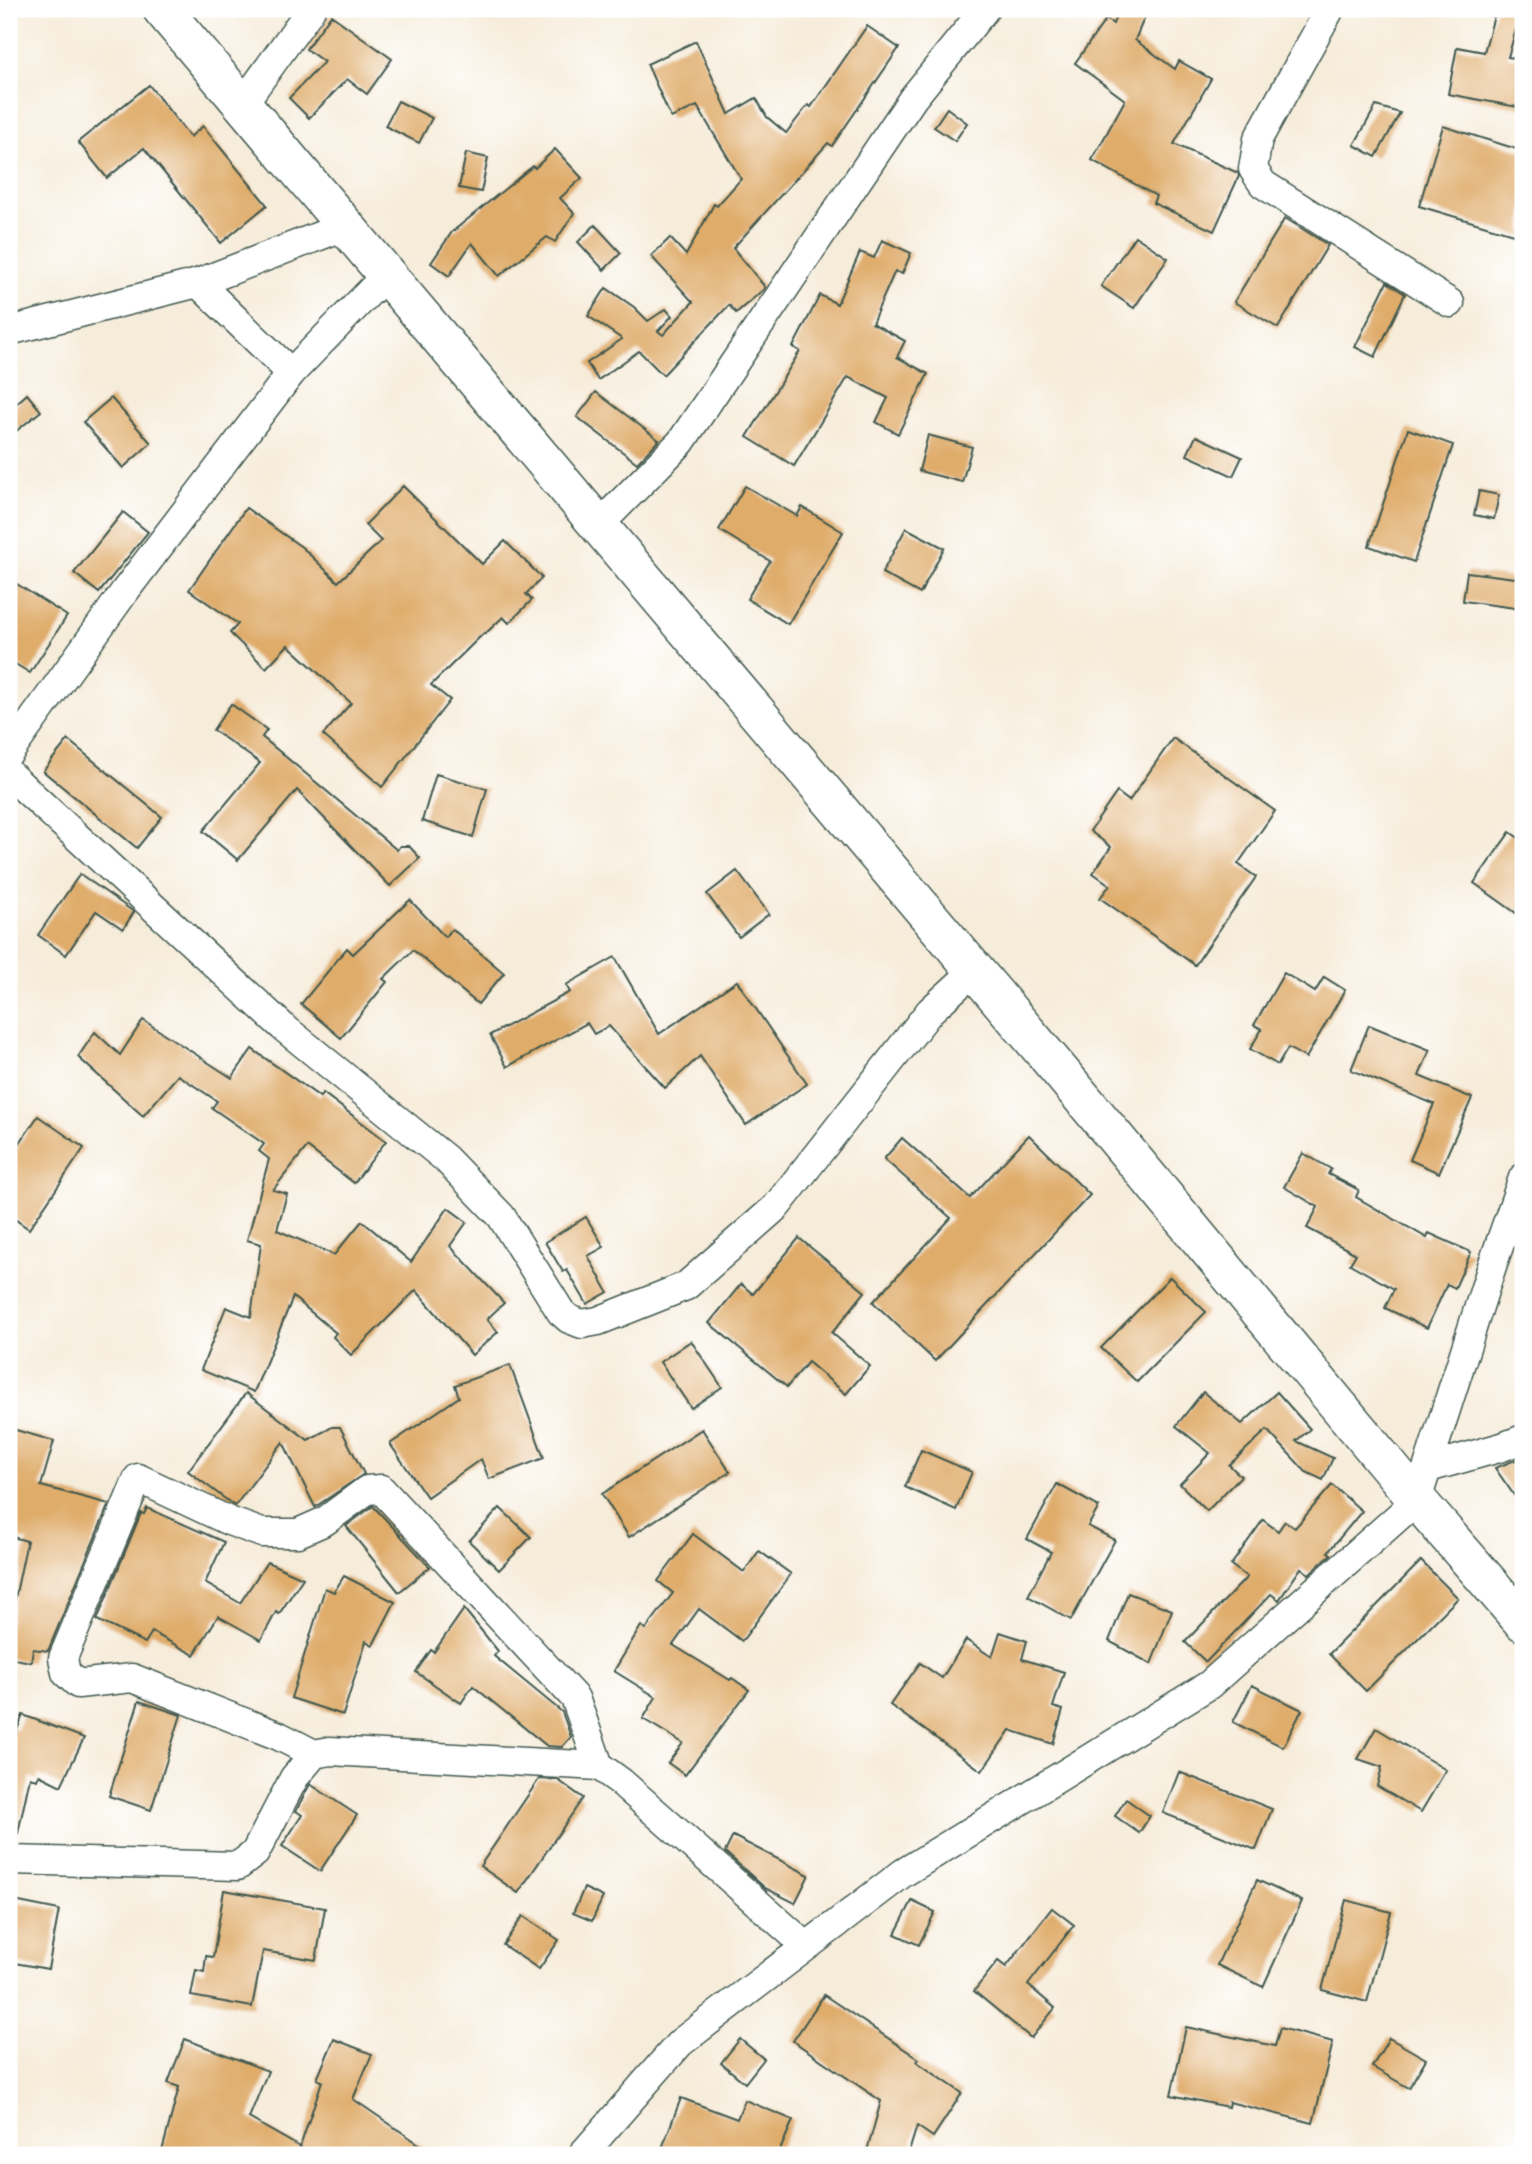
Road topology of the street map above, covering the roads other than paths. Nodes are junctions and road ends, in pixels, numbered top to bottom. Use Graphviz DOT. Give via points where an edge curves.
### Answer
graph roads {
  1 [pos="162,9"];
  2 [pos="311,9"];
  3 [pos="985,9"];
  4 [pos="1330,9"];
  5 [pos="242,105"];
  6 [pos="345,226"];
  7 [pos="386,275"];
  8 [pos="198,283"];
  9 [pos="1450,303"];
  10 [pos="9,331"];
  11 [pos="291,373"];
  12 [pos="598,526"];
  13 [pos="9,753"];
  14 [pos="9,774"];
  15 [pos="975,971"];
  16 [pos="1523,1178"];
  17 [pos="1523,1439"];
  18 [pos="1423,1484"];
  19 [pos="1523,1622"];
  20 [pos="314,1755"];
  21 [pos="599,1766"];
  22 [pos="9,1860"];
  23 [pos="806,1947"];
  24 [pos="582,2155"];
  1 -- 5 [label="main road"];
  2 -- 5 [label="street"];
  3 -- 12 [label="street" via="913,98 681,442"];
  4 -- 9 [label="street" via="1258,139 1253,169 1263,184"];
  5 -- 6 [label="main road"];
  6 -- 7 [label="main road"];
  6 -- 8 [label="street"];
  7 -- 11 [label="street"];
  7 -- 12 [label="main road"];
  8 -- 10 [label="street"];
  8 -- 11 [label="street"];
  11 -- 13 [label="street"];
  12 -- 15 [label="main road"];
  14 -- 15 [label="street" via="283,1027 446,1159 501,1216 561,1312 582,1324 686,1286 776,1207 930,1011"];
  15 -- 18 [label="main road"];
  16 -- 18 [label="street"];
  17 -- 18 [label="street"];
  18 -- 19 [label="main road"];
  18 -- 23 [label="street" via="1209,1685 903,1873"];
  20 -- 21 [label="street" via="330,1751"];
  20 -- 21 [label="street" via="279,1736 132,1678 78,1684 66,1673 63,1658 138,1478 262,1533 298,1533 325,1521 367,1490 381,1489 575,1698"];
  20 -- 22 [label="street" via="294,1778 255,1853 238,1866"];
  21 -- 23 [label="street"];
  23 -- 24 [label="street" via="680,2043"];
}
